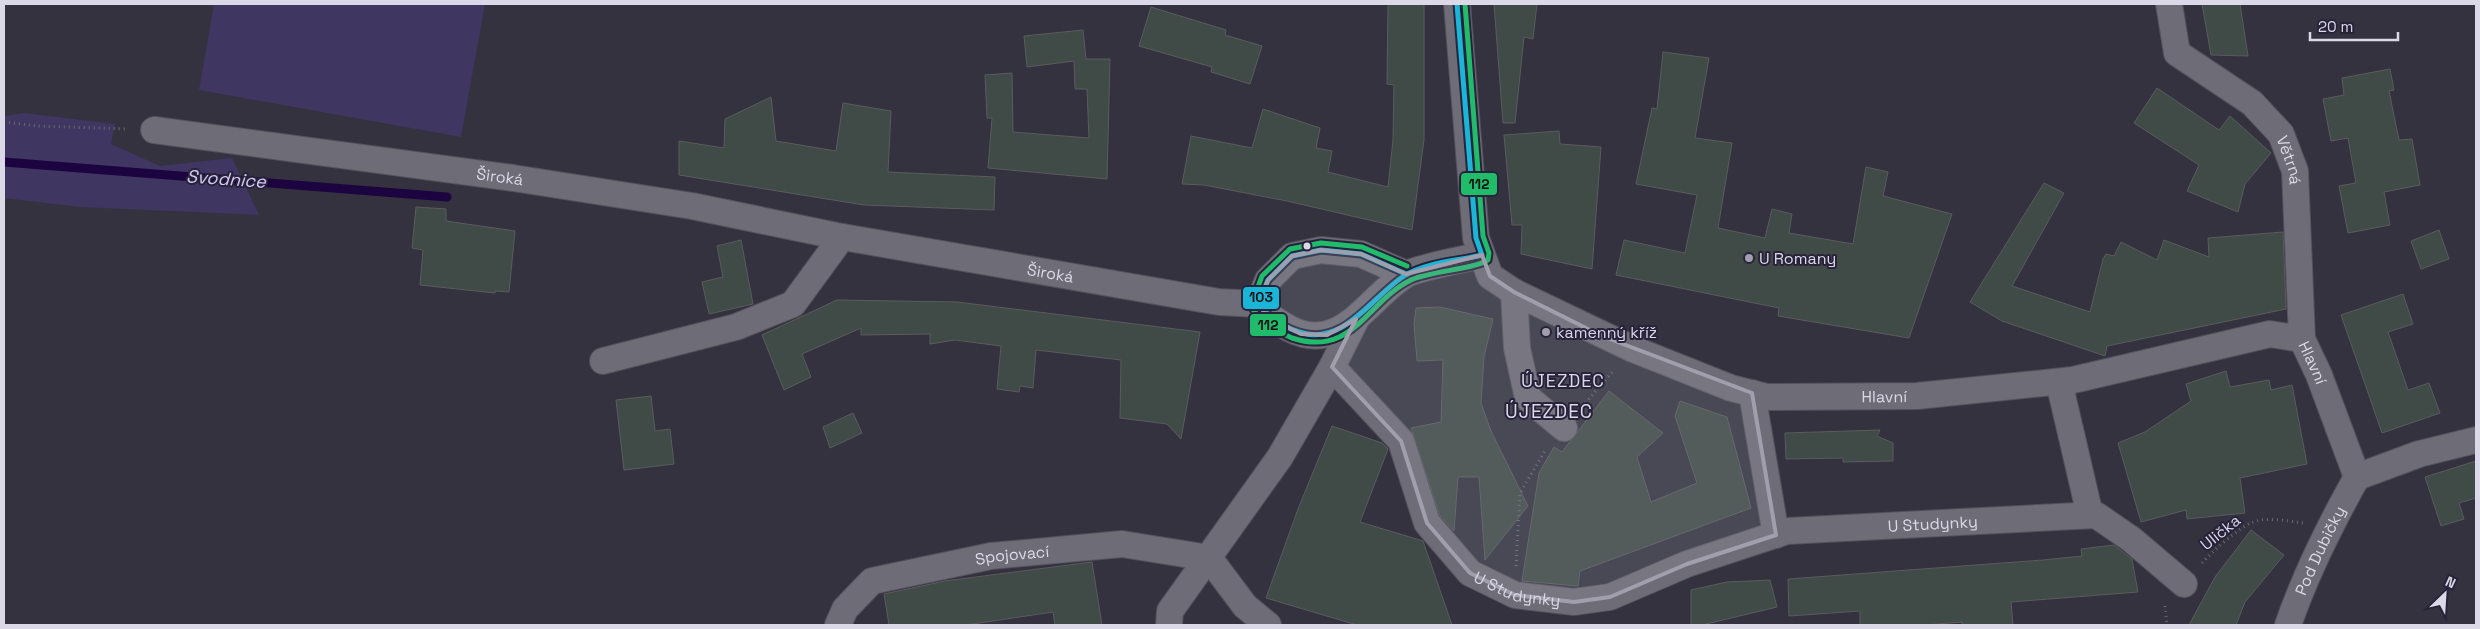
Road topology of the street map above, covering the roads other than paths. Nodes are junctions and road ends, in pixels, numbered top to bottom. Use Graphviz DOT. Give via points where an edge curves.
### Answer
graph roads {
  1 [pos="1457,4"];
  2 [pos="2169,4"];
  3 [pos="154,130"];
  4 [pos="842,237"];
  5 [pos="1482,255"];
  6 [pos="1406,274"];
  7 [pos="1514,292"];
  8 [pos="1258,304"];
  9 [pos="1356,319"];
  10 [pos="2302,339"];
  11 [pos="603,361"];
  12 [pos="1332,367"];
  13 [pos="2059,382"];
  14 [pos="1752,393"];
  15 [pos="1564,428"];
  16 [pos="2476,440"];
  17 [pos="2357,477"];
  18 [pos="2090,515"];
  19 [pos="1776,535"];
  20 [pos="1208,558"];
  21 [pos="2184,584"];
  22 [pos="838,625"];
  23 [pos="1169,625"];
  24 [pos="1268,625"];
  25 [pos="2288,625"];
  1 -- 5 [label="street, Hlavní" via="1476,238"];
  2 -- 10 [label="street, Větrná" via="2177,53 2252,104 2281,134 2295,171"];
  3 -- 4 [label="street, Široká" via="674,203"];
  4 -- 8 [label="street, Široká" via="1219,302"];
  4 -- 11 [label="street" via="793,304 736,328"];
  5 -- 6 [label="street"];
  5 -- 7 [label="street, Hlavní" via="1490,276"];
  6 -- 8 [label="street" via="1361,254 1322,250 1292,256 1268,280"];
  6 -- 9 [label="street"];
  7 -- 14 [label="street, Hlavní" via="1633,348 1731,388"];
  7 -- 15 [label="street" via="1517,348 1528,398"];
  8 -- 9 [label="street" via="1268,317 1301,334 1327,335"];
  9 -- 12 [label="street"];
  10 -- 13 [label="street, Hlavní" via="2270,334"];
  10 -- 17 [label="street, Hlavní"];
  12 -- 19 [label="street, U Studynky" via="1401,440 1427,523 1470,573 1514,595 1574,602 1610,597 1687,564"];
  12 -- 20 [label="street" via="1280,457"];
  13 -- 14 [label="street, Hlavní" via="1917,396 1767,397"];
  13 -- 18 [label="street"];
  14 -- 19 [label="street"];
  16 -- 17 [label="street" via="2419,454"];
  17 -- 25 [label="street, Pod Dubičky" via="2309,569"];
  18 -- 19 [label="street, U Studynky" via="1788,531"];
  18 -- 21 [label="street, U Studynky" via="2096,515 2131,539"];
  20 -- 22 [label="street, Spojovací" via="1122,544 991,556 872,581 845,609"];
  20 -- 23 [label="street" via="1170,611"];
  20 -- 24 [label="street" via="1245,606"];
}
